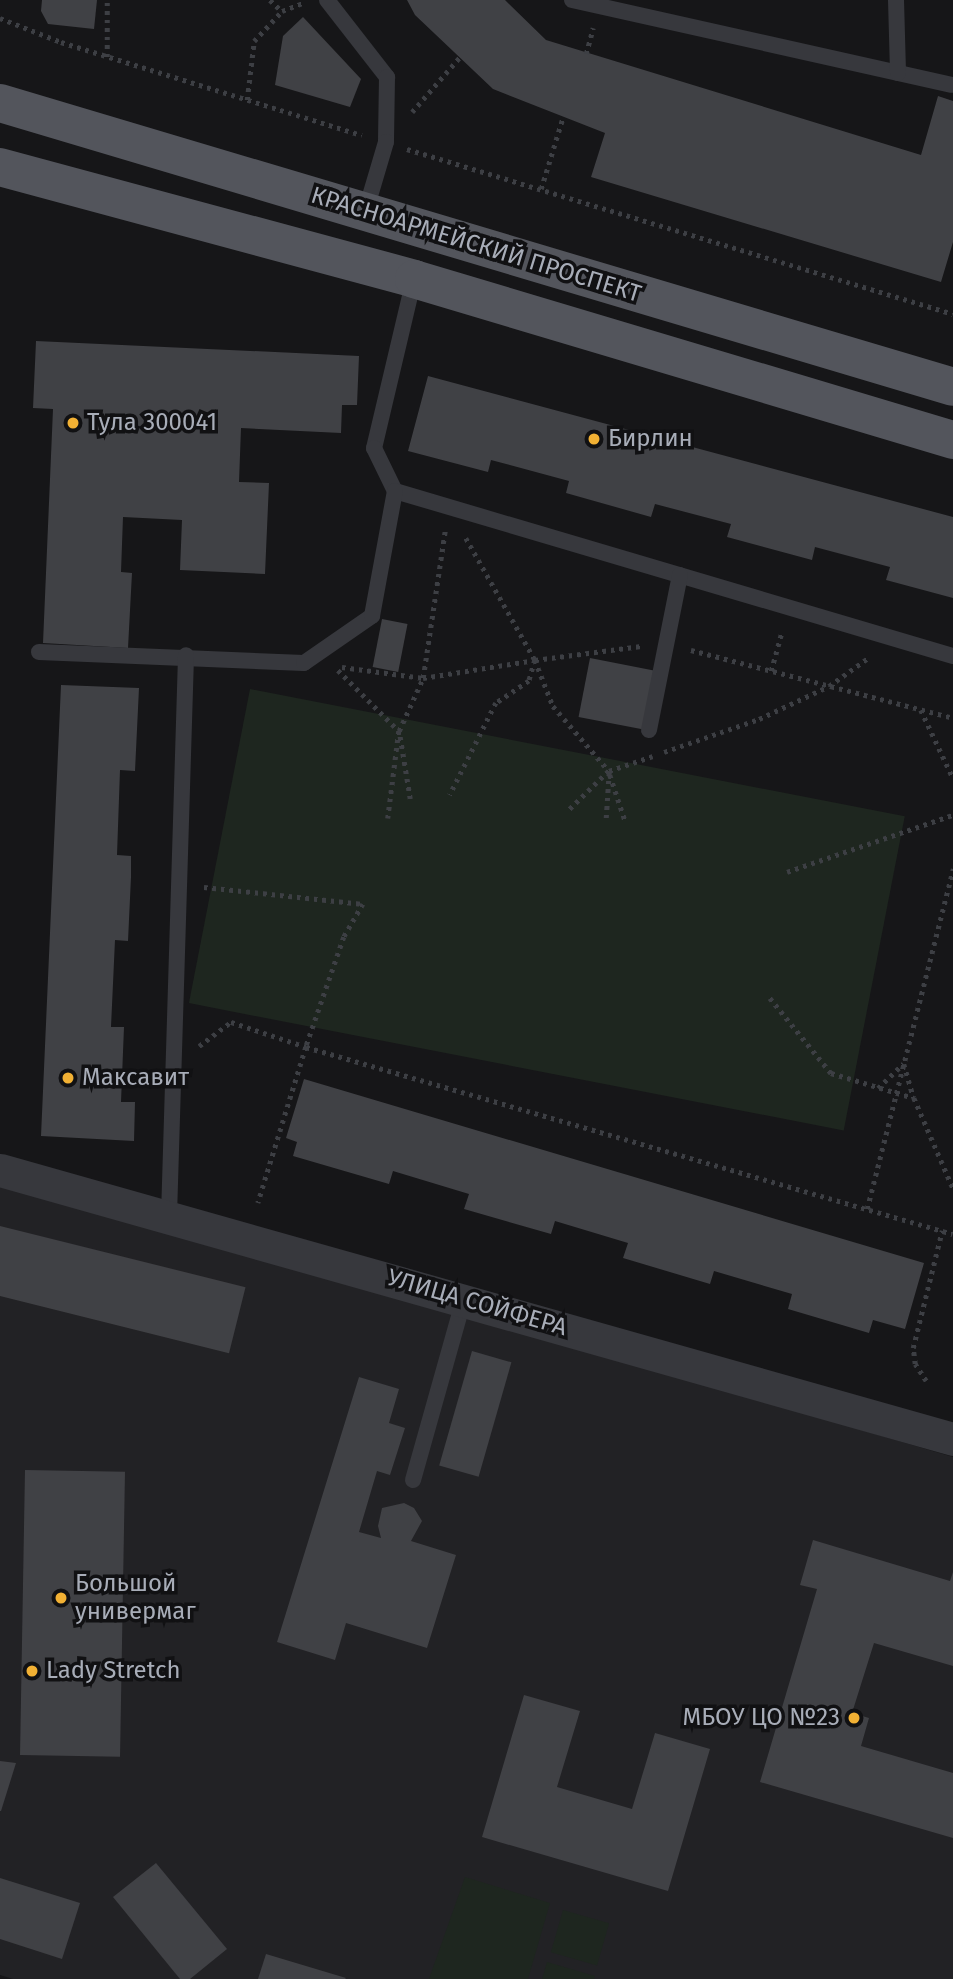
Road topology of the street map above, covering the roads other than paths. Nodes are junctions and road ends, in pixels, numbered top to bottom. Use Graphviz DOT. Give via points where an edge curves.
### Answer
graph roads {
  1 [pos="327,0"];
  2 [pos="572,0"];
  3 [pos="896,0"];
  4 [pos="898,73"];
  5 [pos="952,85"];
  6 [pos="0,103"];
  7 [pos="0,167"];
  8 [pos="365,213"];
  9 [pos="414,279"];
  10 [pos="953,387"];
  11 [pos="953,440"];
  12 [pos="395,491"];
  13 [pos="680,575"];
  14 [pos="39,652"];
  15 [pos="186,655"];
  16 [pos="953,656"];
  17 [pos="649,730"];
  18 [pos="0,1170"];
  19 [pos="169,1216"];
  20 [pos="464,1299"];
  21 [pos="953,1439"];
  22 [pos="413,1480"];
  1 -- 8 [label="lane" via="387,77 386,142"];
  2 -- 4 [label="lane"];
  3 -- 4 [label="lane"];
  4 -- 5 [label="lane"];
  6 -- 8 [label="main road, КРАСНОАРМЕЙСКИЙ ПРОСПЕКТ"];
  7 -- 9 [label="main road, КРАСНОАРМЕЙСКИЙ ПРОСПЕКТ"];
  8 -- 10 [label="main road, КРАСНОАРМЕЙСКИЙ ПРОСПЕКТ"];
  9 -- 11 [label="main road, КРАСНОАРМЕЙСКИЙ ПРОСПЕКТ"];
  9 -- 12 [label="lane" via="374,448"];
  12 -- 13 [label="lane"];
  12 -- 15 [label="lane" via="372,616 304,663"];
  13 -- 16 [label="lane"];
  13 -- 17 [label="lane"];
  14 -- 15 [label="lane"];
  15 -- 19 [label="lane"];
  18 -- 19 [label="street, УЛИЦА СОЙФЕРА"];
  19 -- 20 [label="street, УЛИЦА СОЙФЕРА"];
  20 -- 21 [label="street, УЛИЦА СОЙФЕРА"];
  20 -- 22 [label="lane"];
}
